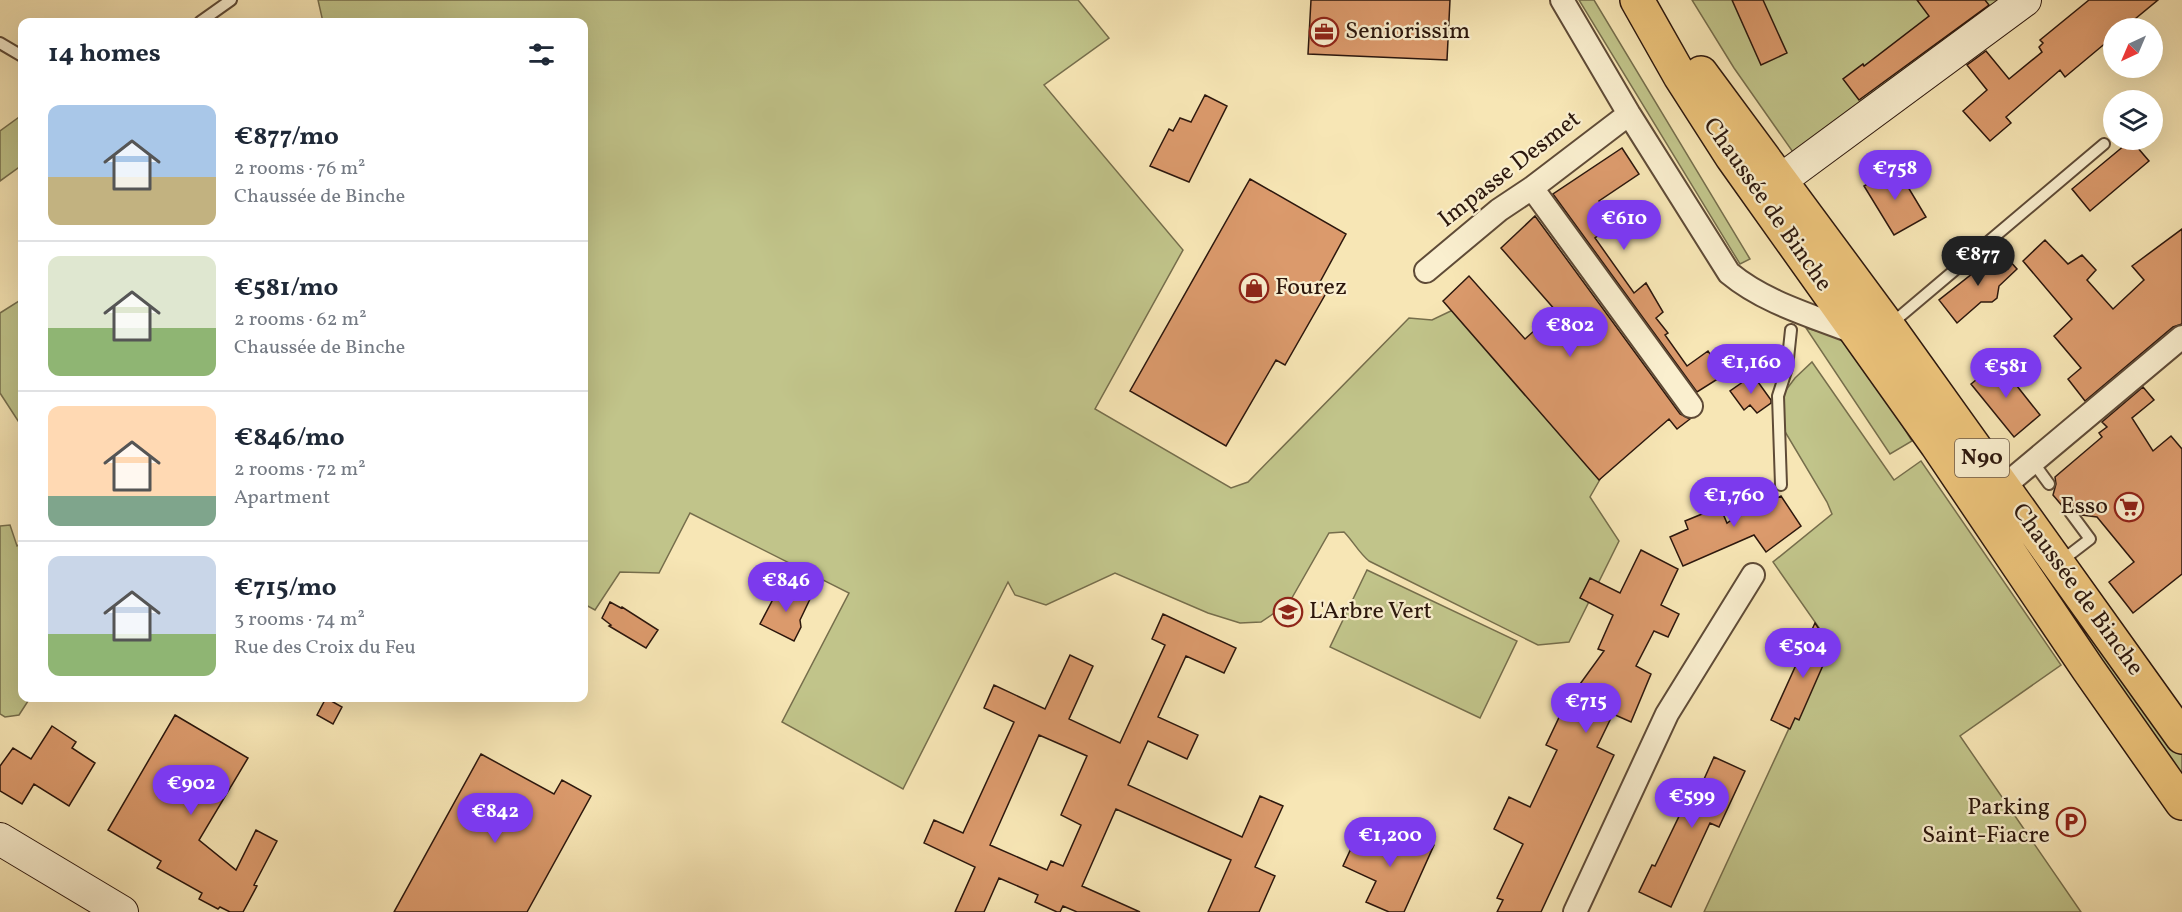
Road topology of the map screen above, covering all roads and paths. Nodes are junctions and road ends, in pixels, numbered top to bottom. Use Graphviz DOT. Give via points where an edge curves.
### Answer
graph roads {
  1 [pos="231,0"];
  2 [pos="1562,0"];
  3 [pos="1637,0"];
  4 [pos="1646,0"];
  5 [pos="2025,0"];
  6 [pos="206,18"];
  7 [pos="0,43"];
  8 [pos="18,54"];
  9 [pos="1680,76"];
  10 [pos="1629,114"];
  11 [pos="2103,145"];
  12 [pos="1781,180"];
  13 [pos="1532,188"];
  14 [pos="1426,271"];
  15 [pos="1888,326"];
  16 [pos="1791,330"];
  17 [pos="1856,333"];
  18 [pos="2182,337"];
  19 [pos="1691,406"];
  20 [pos="2032,462"];
  21 [pos="2049,484"];
  22 [pos="1781,485"];
  23 [pos="2003,487"];
  24 [pos="2070,513"];
  25 [pos="2058,564"];
  26 [pos="1753,575"];
  27 [pos="2182,737"];
  28 [pos="2182,803"];
  29 [pos="0,839"];
  30 [pos="122,912"];
  31 [pos="1575,912"];
  1 -- 6 [label="lane"];
  2 -- 10 [label="street, Chaussée de Binche"];
  3 -- 9 [label="main road, Chaussée de Binche / N90"];
  4 -- 12 [label="main road, Chaussée de Binche / N90"];
  5 -- 12 [label="street"];
  7 -- 8 [label="lane"];
  9 -- 12 [label="street, Chaussée de Binche" via="1709,103 1762,169"];
  9 -- 17 [label="main road, Chaussée de Binche / N90"];
  10 -- 13 [label="street, Impasse Desmet"];
  10 -- 17 [label="street, Chaussée de Binche" via="1729,273 1747,288"];
  11 -- 15 [label="lane"];
  12 -- 15 [label="main road, Chaussée de Binche / N90"];
  13 -- 14 [label="street, Impasse Desmet" via="1499,210"];
  13 -- 19 [label="street"];
  15 -- 23 [label="main road, Chaussée de Binche / N90"];
  16 -- 22 [label="lane" via="1778,396"];
  17 -- 28 [label="main road, Chaussée de Binche / N90"];
  18 -- 20 [label="street"];
  20 -- 21 [label="lane"];
  20 -- 23 [label="street"];
  23 -- 25 [label="main road, Chaussée de Binche / N90"];
  24 -- 25 [label="lane" via="2090,539"];
  25 -- 27 [label="main road, Chaussée de Binche / N90"];
  26 -- 31 [label="street" via="1667,714"];
  29 -- 30 [label="street"];
}
